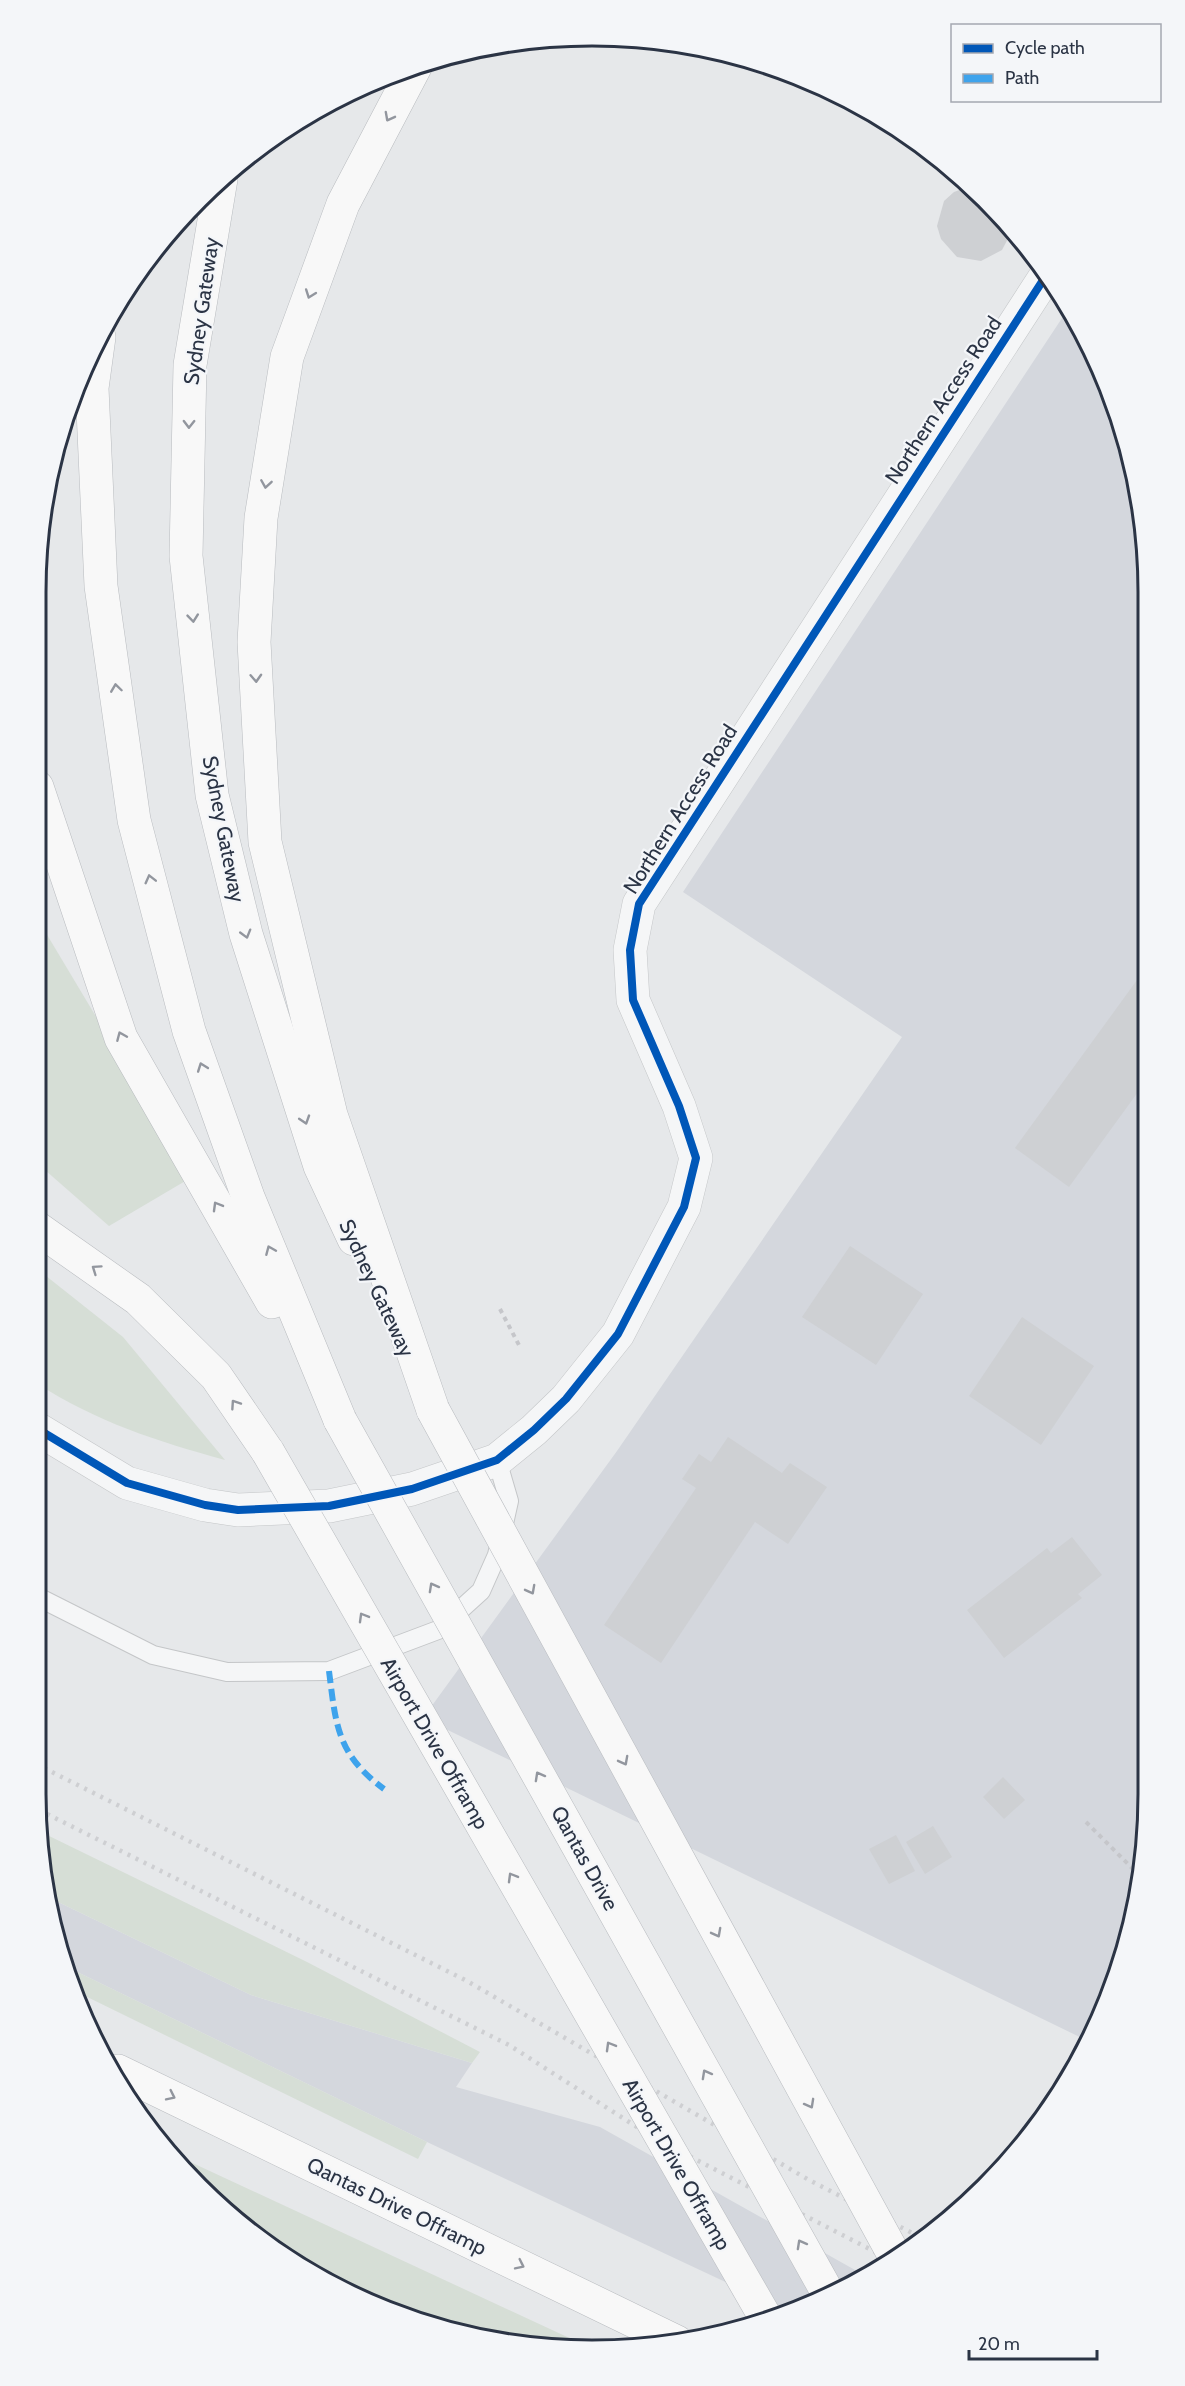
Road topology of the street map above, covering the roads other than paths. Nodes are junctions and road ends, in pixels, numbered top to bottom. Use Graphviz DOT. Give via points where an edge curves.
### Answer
graph roads {
  1 [pos="409,78"];
  2 [pos="218,195"];
  3 [pos="1042,282"];
  4 [pos="95,370"];
  5 [pos="46,814"];
  6 [pos="46,1234"];
  7 [pos="433,1410"];
  8 [pos="340,1420"];
  9 [pos="46,1434"];
  10 [pos="497,1460"];
  11 [pos="46,1601"];
  12 [pos="125,2074"];
  13 [pos="891,2250"];
  14 [pos="825,2287"];
  15 [pos="763,2313"];
  16 [pos="663,2335"];
  1 -- 7 [label="highway, one-way" via="343,204 287,357 261,518 254,642 265,842 331,1115"];
  2 -- 7 [label="highway, Sydney Gateway, one-way" via="190,365 187,544 212,795 246,934 320,1166"];
  3 -- 10 [label="street, Northern Access Road" via="639,904 630,950 633,1000 680,1106 696,1158 684,1208 618,1334 566,1400"];
  8 -- 4 [label="highway, one-way" via="248,1197 189,1031 134,820 101,586 92,388"];
  8 -- 5 [label="highway, one-way" via="121,1038"];
  15 -- 6 [label="highway, Airport Drive Offramp, one-way, bridge" via="268,1452 216,1376 138,1299"];
  7 -- 13 [label="highway, one-way, bridge"];
  14 -- 8 [label="highway, Qantas Drive, one-way, bridge"];
  9 -- 10 [label="street, Northern Access Road" via="127,1484 205,1506 238,1510 339,1504 412,1490"];
  10 -- 11 [label="lane" via="509,1501 497,1555 482,1591 438,1630 329,1671 227,1672 153,1655"];
  12 -- 16 [label="highway, Qantas Drive Offramp, one-way"];
}
